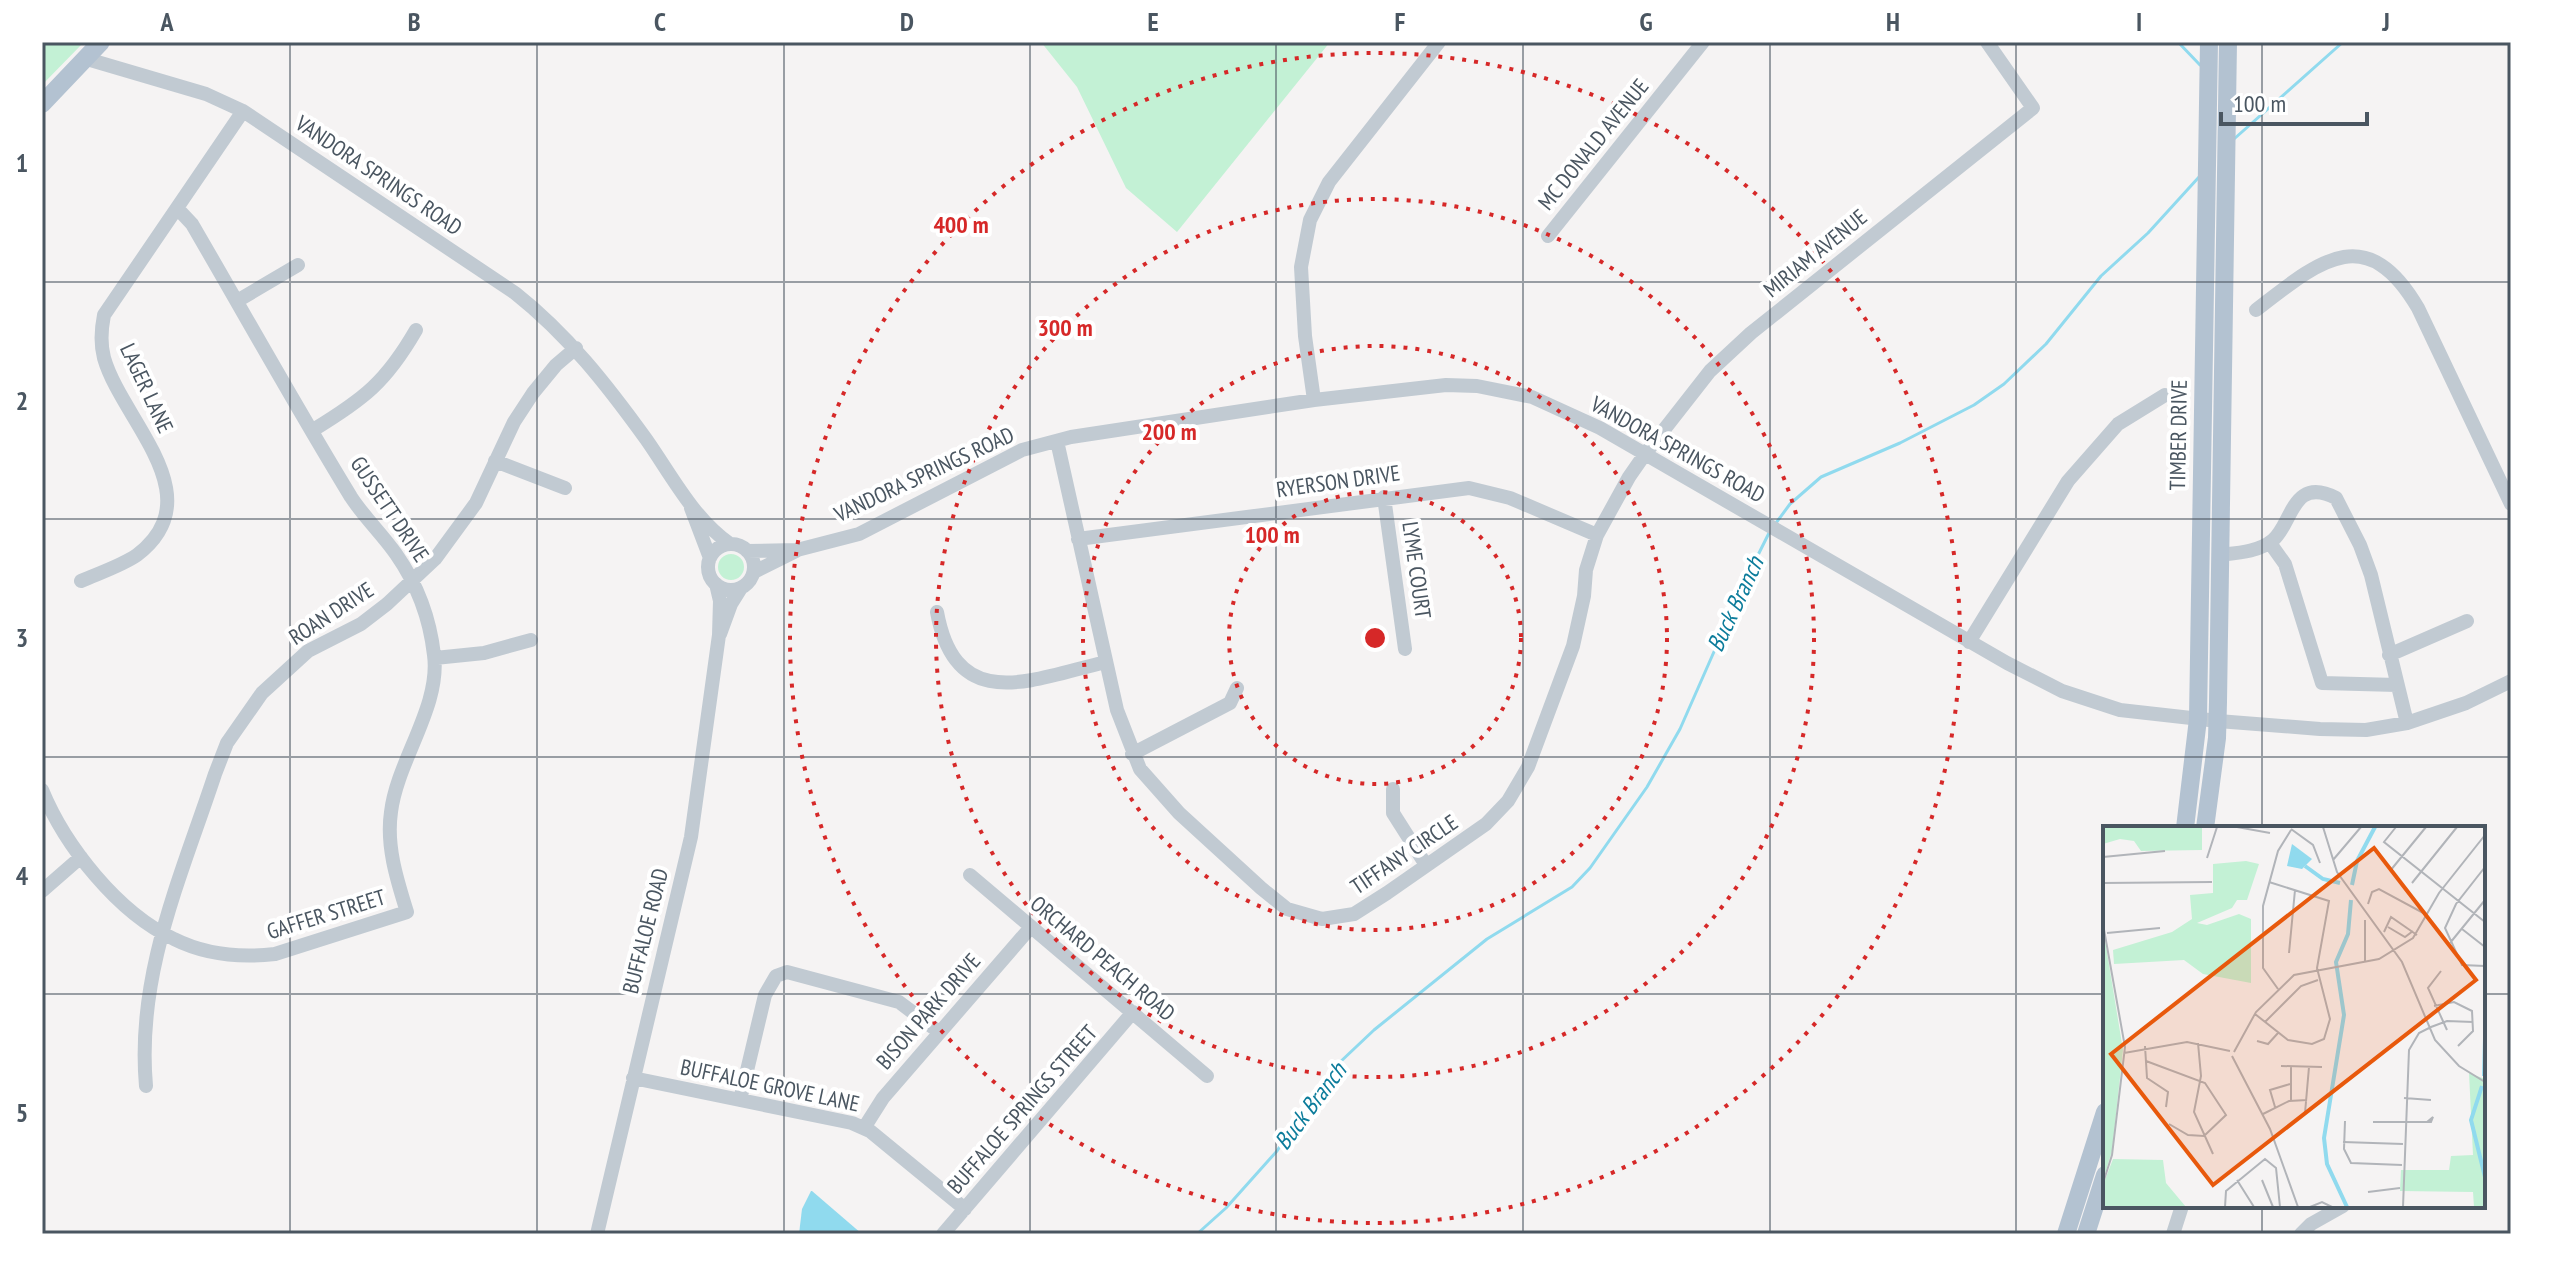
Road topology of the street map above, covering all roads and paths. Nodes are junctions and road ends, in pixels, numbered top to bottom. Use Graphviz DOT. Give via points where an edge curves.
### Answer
graph roads {
  1 [pos="101,42"];
  2 [pos="1439,42"];
  3 [pos="1703,42"];
  4 [pos="1987,42"];
  5 [pos="2209,42"];
  6 [pos="2228,42"];
  7 [pos="87,59"];
  8 [pos="42,104"];
  9 [pos="243,111"];
  10 [pos="177,208"];
  11 [pos="1548,236"];
  12 [pos="298,265"];
  13 [pos="237,301"];
  14 [pos="2256,310"];
  15 [pos="416,330"];
  16 [pos="576,348"];
  17 [pos="2165,395"];
  18 [pos="1314,400"];
  19 [pos="313,430"];
  20 [pos="1057,441"];
  21 [pos="1645,454"];
  22 [pos="495,461"];
  23 [pos="565,488"];
  24 [pos="1384,497"];
  25 [pos="2511,504"];
  26 [pos="691,507"];
  27 [pos="1597,535"];
  28 [pos="1078,539"];
  29 [pos="2270,543"];
  30 [pos="730,544"];
  31 [pos="797,550"];
  32 [pos="747,551"];
  33 [pos="2219,555"];
  34 [pos="710,558"];
  35 [pos="754,572"];
  36 [pos="81,581"];
  37 [pos="412,581"];
  38 [pos="716,584"];
  39 [pos="741,588"];
  40 [pos="937,612"];
  41 [pos="2467,621"];
  42 [pos="719,635"];
  43 [pos="531,640"];
  44 [pos="1969,642"];
  45 [pos="1405,649"];
  46 [pos="2389,655"];
  47 [pos="435,658"];
  48 [pos="1106,662"];
  49 [pos="2511,681"];
  50 [pos="2397,685"];
  51 [pos="1237,688"];
  52 [pos="2198,719"];
  53 [pos="2218,721"];
  54 [pos="2407,723"];
  55 [pos="1132,754"];
  56 [pos="1393,789"];
  57 [pos="42,790"];
  58 [pos="2185,826"];
  59 [pos="2205,826"];
  60 [pos="81,857"];
  61 [pos="1426,865"];
  62 [pos="970,875"];
  63 [pos="42,891"];
  64 [pos="407,912"];
  65 [pos="1031,927"];
  66 [pos="163,933"];
  67 [pos="1133,1012"];
  68 [pos="939,1032"];
  69 [pos="1207,1076"];
  70 [pos="633,1078"];
  71 [pos="146,1086"];
  72 [pos="740,1100"];
  73 [pos="2103,1118"];
  74 [pos="864,1128"];
  75 [pos="2103,1181"];
  76 [pos="2181,1208"];
  77 [pos="2339,1208"];
  78 [pos="965,1209"];
  79 [pos="597,1234"];
  80 [pos="943,1234"];
  81 [pos="2066,1234"];
  82 [pos="2086,1234"];
  83 [pos="2173,1234"];
  84 [pos="2301,1234"];
  1 -- 7 [label="main road"];
  2 -- 18 [label="street" via="1329,182 1310,220 1302,278"];
  3 -- 11 [label="street, MC DONALD AVENUE"];
  4 -- 21 [label="street, MIRIAM AVENUE" via="2033,108 1751,333 1710,371"];
  5 -- 52 [label="main road, TIMBER DRIVE"];
  6 -- 33 [label="main road, TIMBER DRIVE"];
  7 -- 8 [label="main road"];
  7 -- 9 [label="street, VANDORA SPRINGS ROAD" via="206,94"];
  9 -- 10 [label="street, LAGER LANE"];
  9 -- 16 [label="street, VANDORA SPRINGS ROAD" via="515,293"];
  10 -- 13 [label="street, GUSSETT DRIVE"];
  10 -- 36 [label="street, LAGER LANE" via="104,315 101,333 104,358 165,475 168,502 161,529 150,544"];
  12 -- 13 [label="street"];
  13 -- 19 [label="street, GUSSETT DRIVE"];
  14 -- 25 [label="street" via="2304,273 2337,257 2383,264 2418,308"];
  15 -- 19 [label="street" via="382,381"];
  16 -- 22 [label="street, ROAN DRIVE" via="533,393"];
  16 -- 26 [label="street, VANDORA SPRINGS ROAD"];
  17 -- 44 [label="street" via="2118,424 2068,481"];
  18 -- 20 [label="street, VANDORA SPRINGS ROAD"];
  18 -- 21 [label="street, VANDORA SPRINGS ROAD" via="1477,386 1532,397"];
  19 -- 37 [label="street, GUSSETT DRIVE" via="353,500"];
  20 -- 28 [label="street, TIFFANY CIRCLE"];
  20 -- 31 [label="street, VANDORA SPRINGS ROAD" via="1022,450 859,534"];
  21 -- 27 [label="street, TIFFANY CIRCLE"];
  21 -- 44 [label="street, VANDORA SPRINGS ROAD"];
  22 -- 23 [label="street"];
  22 -- 37 [label="street, ROAN DRIVE" via="459,530"];
  24 -- 27 [label="street, RYERSON DRIVE" via="1487,490"];
  24 -- 28 [label="street, RYERSON DRIVE"];
  24 -- 45 [label="street, LYME COURT"];
  26 -- 30 [label="street, VANDORA SPRINGS ROAD"];
  26 -- 34 [label="street, VANDORA SPRINGS ROAD"];
  27 -- 61 [label="street, TIFFANY CIRCLE" via="1573,646 1528,767 1508,801 1486,824"];
  28 -- 48 [label="street, TIFFANY CIRCLE"];
  29 -- 33 [label="street"];
  29 -- 46 [label="street" via="2304,497 2317,493 2336,498 2367,565"];
  29 -- 50 [label="street" via="2285,564 2322,683"];
  30 -- 32 [label="street"];
  30 -- 34 [label="street"];
  31 -- 32 [label="street, VANDORA SPRINGS ROAD"];
  31 -- 35 [label="street, VANDORA SPRINGS ROAD"];
  32 -- 35 [label="street"];
  33 -- 53 [label="main road, TIMBER DRIVE"];
  34 -- 38 [label="street" via="709,572"];
  35 -- 39 [label="street"];
  37 -- 47 [label="street, GUSSETT DRIVE" via="428,619"];
  37 -- 66 [label="street, ROAN DRIVE" via="361,624 308,651 262,693 243,719 215,774"];
  38 -- 39 [label="street" via="728,590"];
  38 -- 42 [label="street, BUFFALOE ROAD"];
  39 -- 42 [label="street, BUFFALOE ROAD"];
  40 -- 48 [label="street" via="947,649 964,670 990,683"];
  41 -- 46 [label="street"];
  42 -- 70 [label="street, BUFFALOE ROAD" via="691,837"];
  43 -- 47 [label="street" via="484,653"];
  44 -- 52 [label="street, VANDORA SPRINGS ROAD" via="2062,691 2120,710"];
  46 -- 50 [label="street"];
  47 -- 64 [label="street, GUSSETT DRIVE" via="433,685 391,812 393,864"];
  48 -- 55 [label="street, TIFFANY CIRCLE"];
  49 -- 54 [label="street, VANDORA SPRINGS ROAD"];
  50 -- 54 [label="street"];
  51 -- 55 [label="street" via="1230,703"];
  52 -- 53 [label="street, VANDORA SPRINGS ROAD"];
  52 -- 58 [label="main road, TIMBER DRIVE"];
  53 -- 54 [label="street, VANDORA SPRINGS ROAD" via="2366,730"];
  53 -- 59 [label="main road, TIMBER DRIVE"];
  55 -- 61 [label="street, TIFFANY CIRCLE" via="1170,804 1287,909 1322,919 1354,914"];
  56 -- 61 [label="street" via="1393,813"];
  57 -- 60 [label="street, GAFFER STREET"];
  60 -- 63 [label="street"];
  60 -- 66 [label="street, GAFFER STREET" via="113,894"];
  62 -- 65 [label="street, ORCHARD PEACH ROAD"];
  64 -- 66 [label="street, GAFFER STREET" via="294,950 255,957 211,952"];
  65 -- 67 [label="street, ORCHARD PEACH ROAD"];
  65 -- 68 [label="street, BISON PARK DRIVE"];
  66 -- 71 [label="street, ROAN DRIVE" via="147,1001"];
  67 -- 69 [label="street, ORCHARD PEACH ROAD"];
  67 -- 78 [label="street, BUFFALOE SPRINGS STREET"];
  68 -- 72 [label="street" via="899,1002 787,972 776,976 765,995"];
  68 -- 74 [label="street, BISON PARK DRIVE"];
  70 -- 72 [label="street, BUFFALOE GROVE LANE"];
  70 -- 79 [label="street, BUFFALOE ROAD"];
  72 -- 74 [label="street, BUFFALOE GROVE LANE"];
  73 -- 81 [label="main road"];
  74 -- 78 [label="street, BUFFALOE GROVE LANE"];
  75 -- 82 [label="main road"];
  76 -- 83 [label="street"];
  77 -- 84 [label="street"];
  78 -- 80 [label="street, BUFFALOE SPRINGS STREET"];
}
